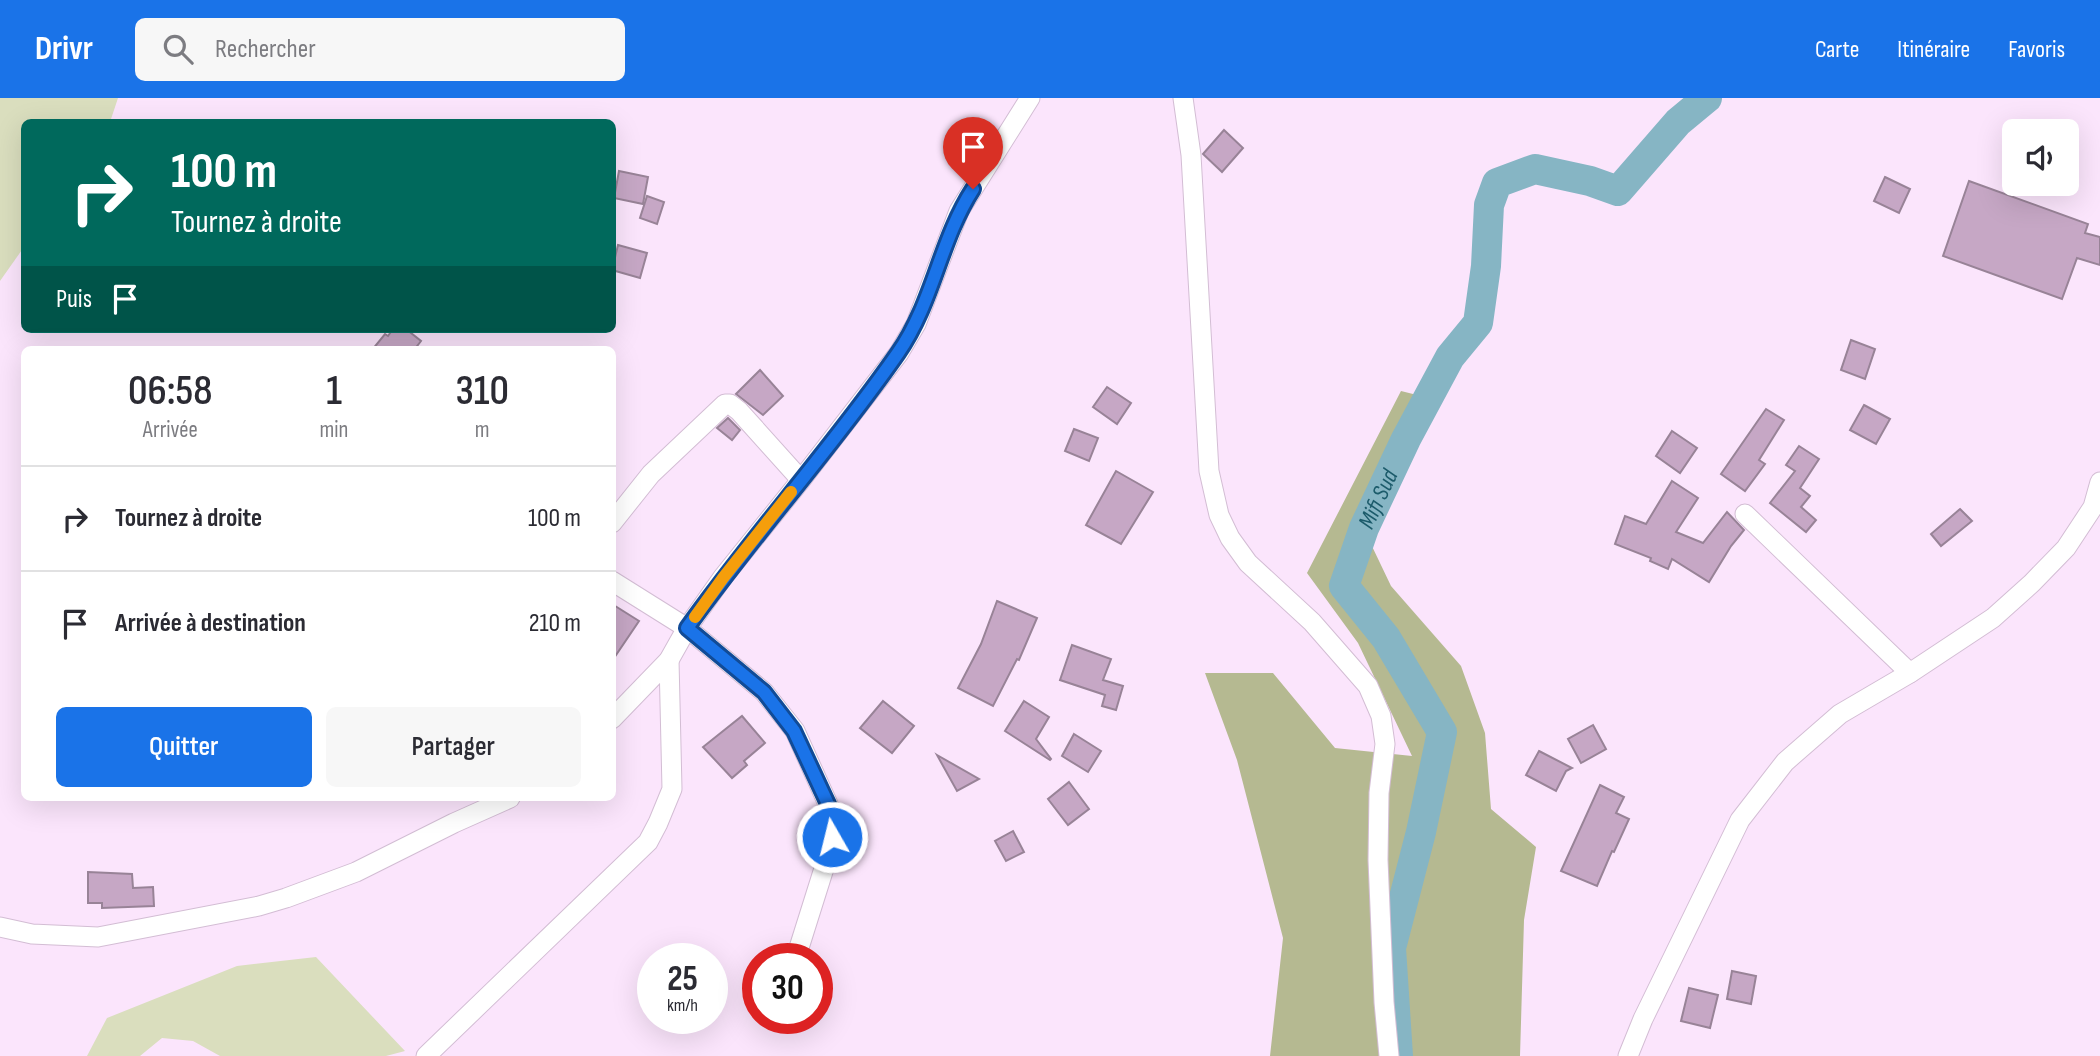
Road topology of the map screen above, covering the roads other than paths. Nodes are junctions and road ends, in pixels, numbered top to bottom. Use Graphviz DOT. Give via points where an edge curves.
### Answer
graph roads {
  1 [pos="1030,98"];
  2 [pos="1183,98"];
  3 [pos="801,480"];
  4 [pos="2100,482"];
  5 [pos="1745,514"];
  6 [pos="616,518"];
  7 [pos="616,584"];
  8 [pos="687,628"];
  9 [pos="669,660"];
  10 [pos="1910,673"];
  11 [pos="616,715"];
  12 [pos="503,801"];
  13 [pos="0,927"];
  14 [pos="801,943"];
  15 [pos="426,1056"];
  16 [pos="1390,1056"];
  17 [pos="1628,1056"];
  1 -- 3 [label="street" via="958,211 916,324"];
  2 -- 16 [label="street" via="1191,155 1209,471 1219,515 1248,563 1312,622 1368,686 1381,716 1385,744 1378,860"];
  3 -- 6 [label="street" via="739,411 725,404 650,474"];
  3 -- 8 [label="street"];
  4 -- 10 [label="street" via="2093,507 2066,548 2032,583 1993,618"];
  5 -- 10 [label="street"];
  7 -- 8 [label="street"];
  8 -- 9 [label="street"];
  8 -- 14 [label="street" via="764,692 794,731 828,804 832,837"];
  9 -- 11 [label="street"];
  9 -- 15 [label="street" via="671,789 648,842"];
  10 -- 17 [label="street" via="1840,714 1786,762 1740,820"];
  12 -- 13 [label="street" via="356,872 259,906 98,937 32,934"];
}
